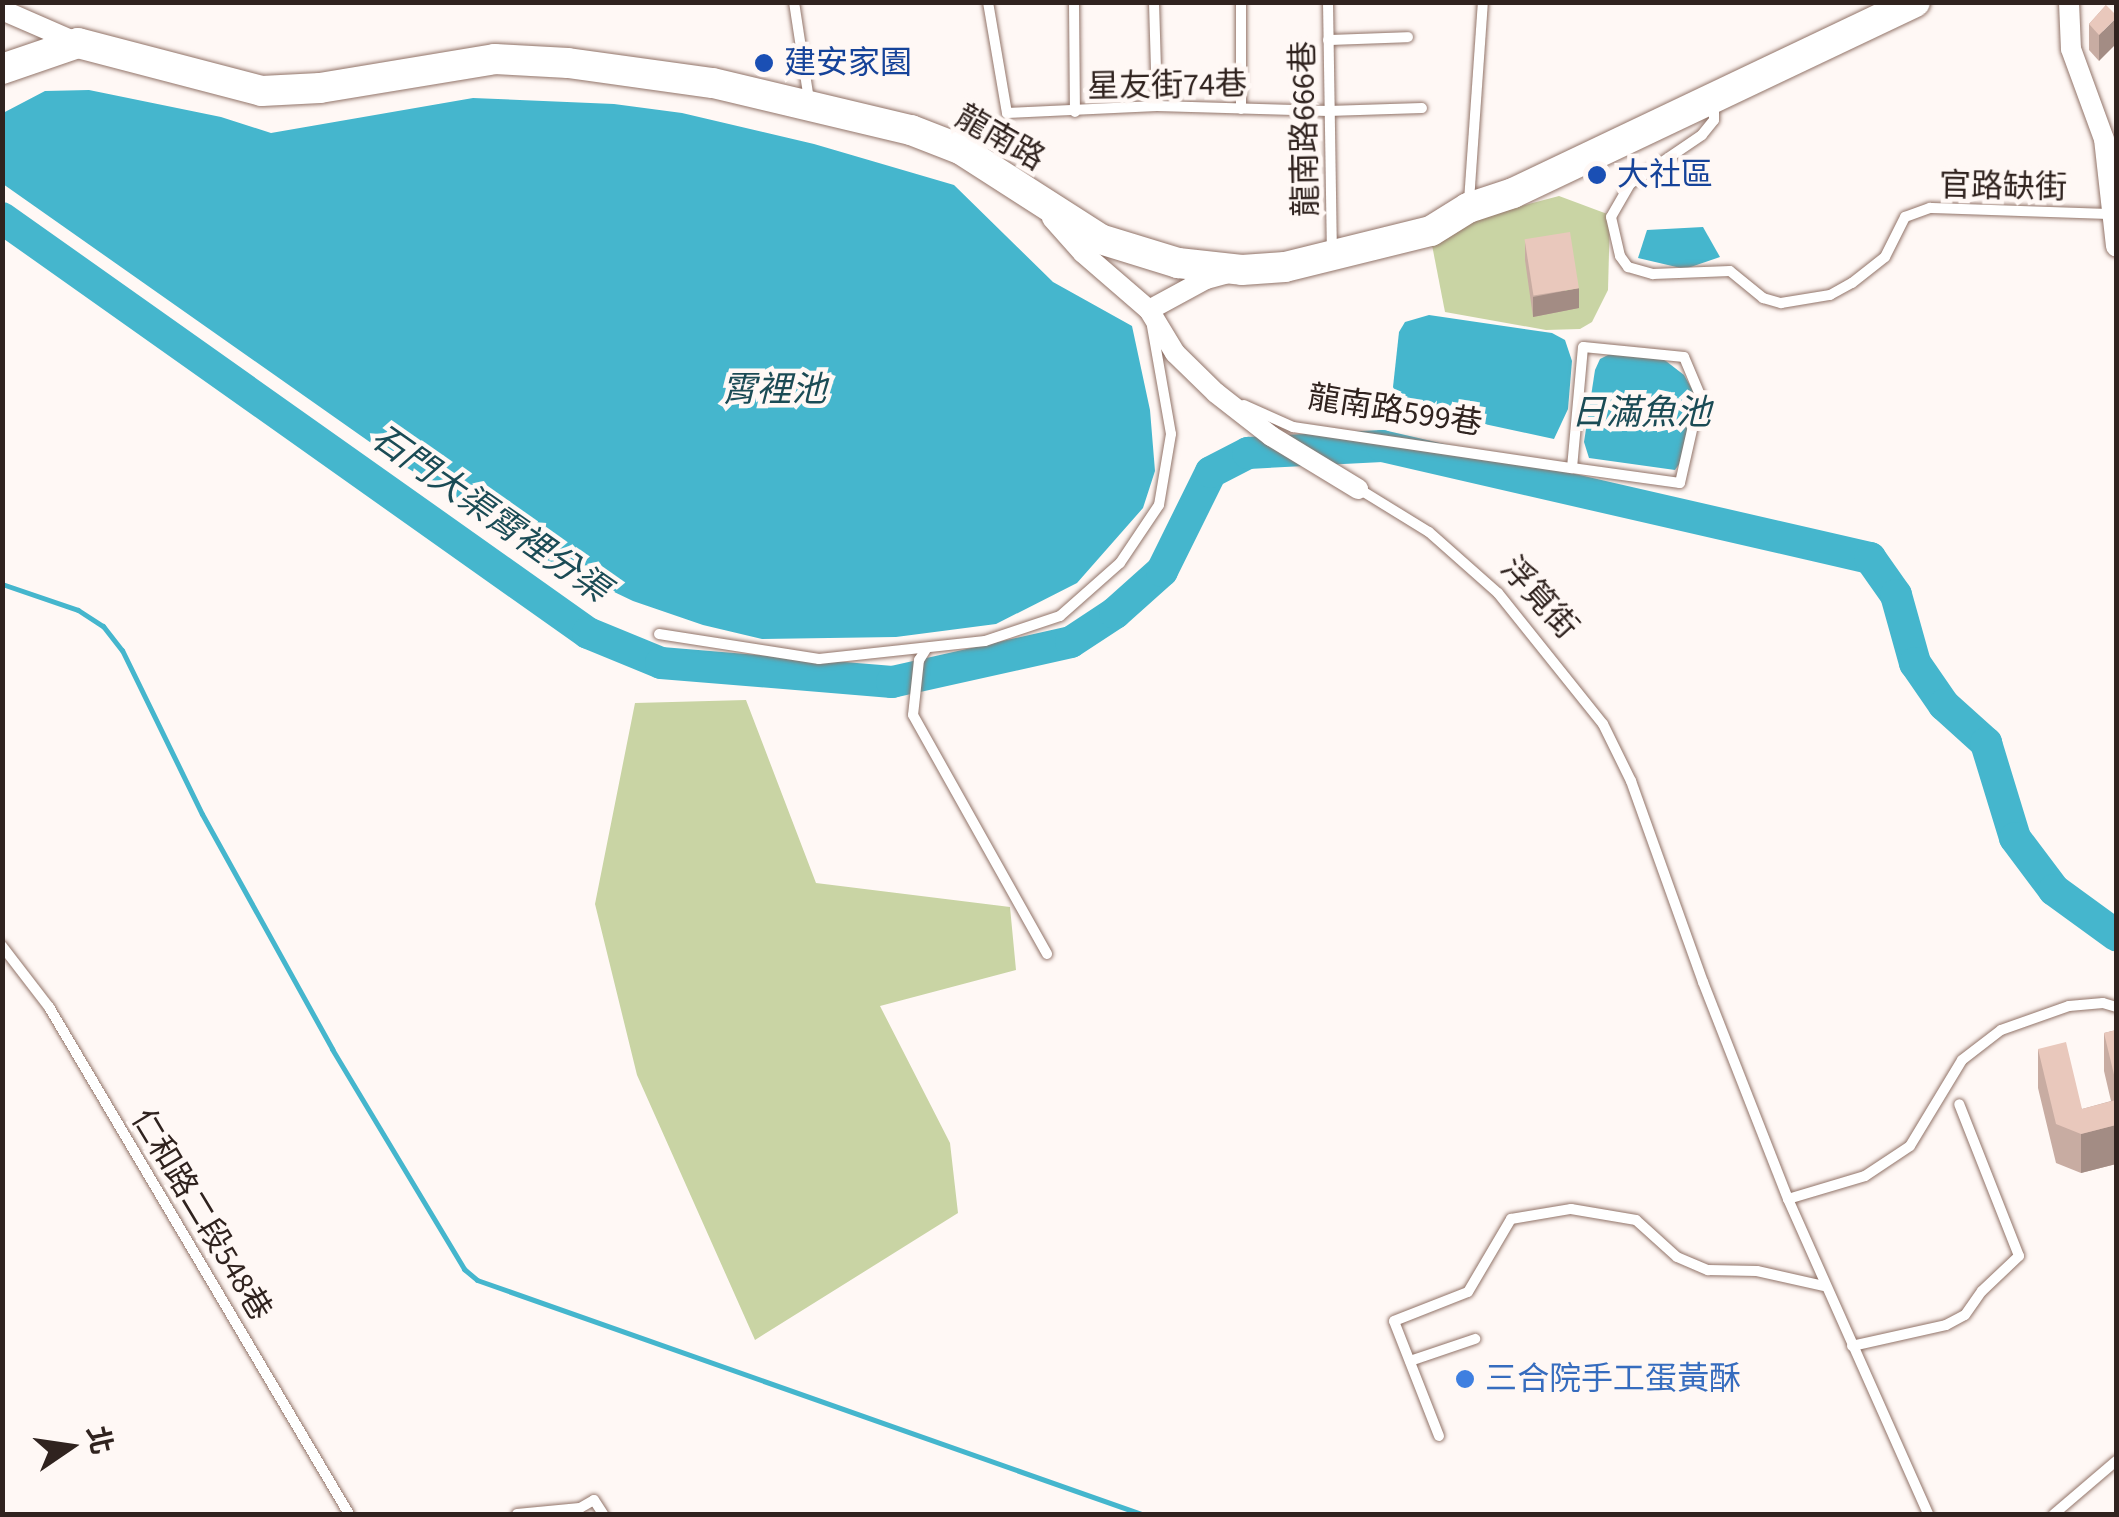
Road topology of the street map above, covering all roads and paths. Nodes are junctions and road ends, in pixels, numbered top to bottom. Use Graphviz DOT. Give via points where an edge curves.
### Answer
graph roads {
  1 [pos="794,2"];
  2 [pos="988,2"];
  3 [pos="1074,2"];
  4 [pos="1154,2"];
  5 [pos="1241,2"];
  6 [pos="1328,2"];
  7 [pos="1483,2"];
  8 [pos="1915,2"];
  9 [pos="2069,2"];
  10 [pos="2,10"];
  11 [pos="1408,37"];
  12 [pos="1328,40"];
  13 [pos="78,44"];
  14 [pos="2,69"];
  15 [pos="1713,96"];
  16 [pos="809,103"];
  17 [pos="1157,106"];
  18 [pos="1422,108"];
  19 [pos="1241,109"];
  20 [pos="1328,111"];
  21 [pos="1075,112"];
  22 [pos="2110,135"];
  23 [pos="1034,198"];
  24 [pos="1468,208"];
  25 [pos="2111,214"];
  26 [pos="2116,246"];
  27 [pos="1332,254"];
  28 [pos="1242,270"];
  29 [pos="1149,310"];
  30 [pos="1216,393"];
  31 [pos="1572,468"];
  32 [pos="1358,489"];
  33 [pos="659,634"];
  34 [pos="922,655"];
  35 [pos="2,946"];
  36 [pos="1047,954"];
  37 [pos="2116,1006"];
  38 [pos="1959,1104"];
  39 [pos="1788,1200"];
  40 [pos="1824,1286"];
  41 [pos="1475,1339"];
  42 [pos="1852,1346"];
  43 [pos="1410,1361"];
  44 [pos="1439,1436"];
  45 [pos="2116,1461"];
  46 [pos="349,1514"];
  47 [pos="516,1514"];
  48 [pos="603,1514"];
  49 [pos="1928,1514"];
  50 [pos="2054,1514"];
  1 -- 16 [label="lane"];
  2 -- 21 [label="lane, 星友街74巷" via="1007,113"];
  3 -- 21 [label="lane"];
  4 -- 17 [label="lane"];
  5 -- 19 [label="lane"];
  6 -- 12 [label="lane, 龍南路666巷"];
  7 -- 24 [label="lane"];
  8 -- 15 [label="main road, 龍南路"];
  9 -- 22 [label="street" via="2071,49"];
  10 -- 13 [label="street, 龍南路"];
  11 -- 12 [label="lane"];
  12 -- 20 [label="lane, 龍南路666巷"];
  13 -- 14 [label="main road"];
  13 -- 16 [label="main road, 龍南路" via="262,91 495,59 713,83"];
  15 -- 24 [label="main road, 龍南路"];
  15 -- 25 [label="lane, 官路缺街" via="1716,111 1702,136 1630,184 1611,217 1628,267 1652,274 1730,271 1763,298 1781,303 1852,284 1885,256 1905,217 1930,208"];
  16 -- 23 [label="main road, 龍南路" via="960,149"];
  17 -- 19 [label="lane, 星友街74巷"];
  17 -- 21 [label="lane, 星友街74巷"];
  18 -- 20 [label="lane, 星友街74巷"];
  19 -- 20 [label="lane, 星友街74巷"];
  20 -- 27 [label="lane, 龍南路666巷"];
  22 -- 25 [label="street"];
  23 -- 28 [label="main road, 龍南路" via="1131,251"];
  23 -- 29 [label="street, 浮筧街"];
  24 -- 27 [label="main road, 龍南路" via="1432,230"];
  25 -- 26 [label="street"];
  27 -- 28 [label="main road, 龍南路"];
  28 -- 29 [label="street" via="1206,279"];
  29 -- 30 [label="street, 浮筧街" via="1175,352"];
  29 -- 34 [label="lane" via="1171,434 1159,505 1120,563 1060,616"];
  30 -- 31 [label="lane, 龍南路599巷" via="1293,427"];
  30 -- 32 [label="street, 浮筧街"];
  31 -- 31 [label="lane, 龍南路599巷" via="1680,484 1700,395 1684,357 1584,348"];
  32 -- 39 [label="lane, 浮筧街" via="1429,532 1498,594 1603,724 1631,781"];
  33 -- 34 [label="lane" via="819,659"];
  34 -- 36 [label="lane" via="913,715"];
  35 -- 46 [label="lane, 仁和路二段548巷" via="49,1007"];
  37 -- 39 [label="lane" via="2069,1006 2001,1030 1962,1060 1910,1146 1865,1176"];
  38 -- 42 [label="lane" via="2020,1256 1965,1315"];
  39 -- 40 [label="lane, 浮筧街"];
  40 -- 42 [label="lane, 浮筧街"];
  40 -- 43 [label="lane" via="1708,1270 1677,1256 1636,1220 1571,1209 1511,1219 1468,1292 1394,1321"];
  41 -- 43 [label="lane"];
  42 -- 49 [label="lane, 浮筧街"];
  43 -- 44 [label="lane"];
  45 -- 50 [label="lane"];
  47 -- 48 [label="lane" via="580,1508 594,1500"];
}
